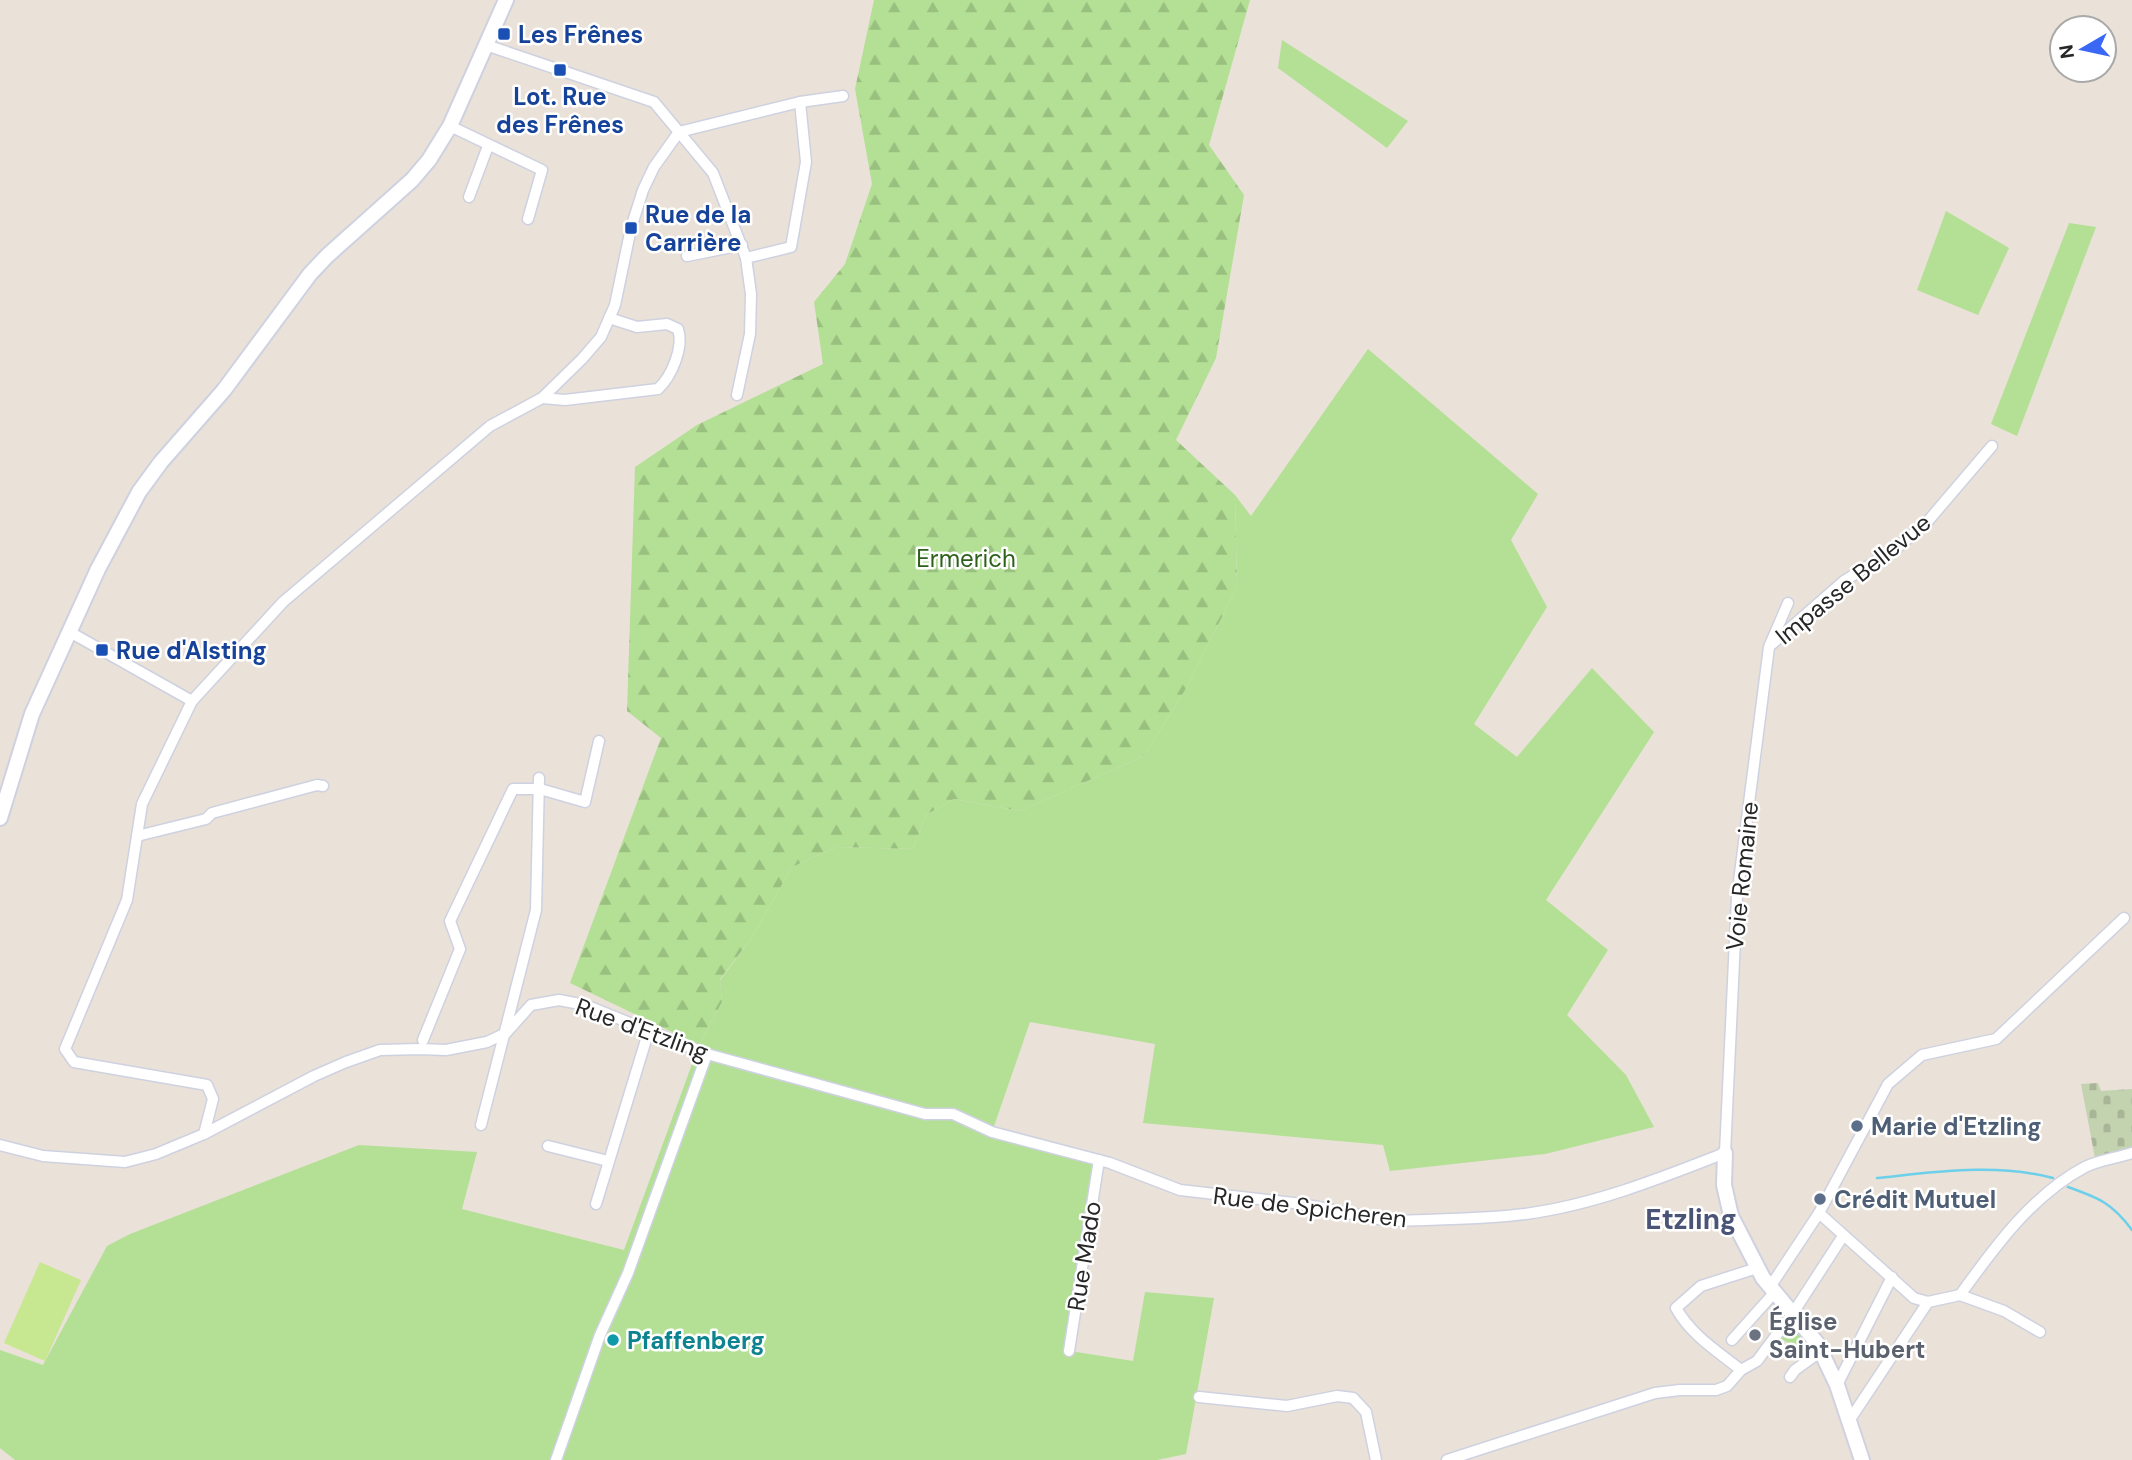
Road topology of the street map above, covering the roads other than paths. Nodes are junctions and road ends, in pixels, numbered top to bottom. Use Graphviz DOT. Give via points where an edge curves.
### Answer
graph roads {
  1 [pos="506,0"];
  2 [pos="486,45"];
  3 [pos="844,96"];
  4 [pos="800,102"];
  5 [pos="450,127"];
  6 [pos="679,132"];
  7 [pos="488,146"];
  8 [pos="469,197"];
  9 [pos="528,219"];
  10 [pos="742,245"];
  11 [pos="687,256"];
  12 [pos="746,258"];
  13 [pos="609,318"];
  14 [pos="737,395"];
  15 [pos="542,398"];
  16 [pos="1992,446"];
  17 [pos="1788,603"];
  18 [pos="68,631"];
  19 [pos="1769,647"];
  20 [pos="192,702"];
  21 [pos="599,741"];
  22 [pos="539,778"];
  23 [pos="323,786"];
  24 [pos="540,789"];
  25 [pos="0,818"];
  26 [pos="137,836"];
  27 [pos="2124,918"];
  28 [pos="649,1030"];
  29 [pos="506,1033"];
  30 [pos="423,1040"];
  31 [pos="707,1055"];
  32 [pos="481,1125"];
  33 [pos="204,1134"];
  34 [pos="0,1145"];
  35 [pos="548,1146"];
  36 [pos="1725,1153"];
  37 [pos="2132,1153"];
  38 [pos="1099,1160"];
  39 [pos="608,1161"];
  40 [pos="1180,1190"];
  41 [pos="596,1204"];
  42 [pos="1819,1213"];
  43 [pos="1843,1236"];
  44 [pos="1757,1268"];
  45 [pos="1892,1277"];
  46 [pos="1772,1290"];
  47 [pos="1960,1295"];
  48 [pos="1928,1302"];
  49 [pos="1793,1313"];
  50 [pos="2040,1332"];
  51 [pos="1732,1340"];
  52 [pos="1069,1351"];
  53 [pos="1820,1352"];
  54 [pos="1741,1370"];
  55 [pos="1790,1377"];
  56 [pos="1837,1384"];
  57 [pos="1199,1397"];
  58 [pos="1849,1421"];
  59 [pos="556,1460"];
  60 [pos="1376,1460"];
  61 [pos="1447,1460"];
  62 [pos="1861,1460"];
  1 -- 2 [label="main road"];
  2 -- 5 [label="main road"];
  2 -- 6 [label="street" via="654,102"];
  3 -- 4 [label="street"];
  4 -- 6 [label="street"];
  4 -- 12 [label="street" via="806,162 791,247"];
  5 -- 7 [label="street"];
  5 -- 18 [label="main road" via="412,180 310,274 224,390 153,472 114,536"];
  6 -- 10 [label="street" via="713,173"];
  6 -- 13 [label="street" via="643,190"];
  7 -- 8 [label="street"];
  7 -- 9 [label="street" via="542,170"];
  10 -- 11 [label="street"];
  10 -- 12 [label="street"];
  12 -- 14 [label="street" via="750,334"];
  13 -- 15 [label="street" via="601,337"];
  13 -- 15 [label="street" via="636,327 667,324 678,329 681,335 673,371 665,383 658,389 565,400"];
  15 -- 20 [label="street" via="490,426 283,602"];
  16 -- 19 [label="street, Impasse Bellevue" via="1928,521 1897,548 1844,581"];
  17 -- 19 [label="street, Voie Romaine"];
  18 -- 20 [label="street"];
  18 -- 25 [label="main road" via="29,722"];
  19 -- 36 [label="street, Voie Romaine" via="1737,897"];
  20 -- 26 [label="street" via="142,804"];
  21 -- 24 [label="street" via="585,802"];
  22 -- 24 [label="street"];
  23 -- 26 [label="street"];
  24 -- 29 [label="street" via="536,910"];
  24 -- 30 [label="street" via="513,789 450,920 460,949"];
  26 -- 33 [label="street" via="127,900 65,1049 74,1062 207,1085 213,1099"];
  27 -- 42 [label="street" via="1996,1039 1922,1055 1888,1084"];
  28 -- 29 [label="street, Rue d'Etzling" via="559,1000 531,1005"];
  28 -- 31 [label="street, Rue d'Etzling"];
  28 -- 39 [label="street"];
  29 -- 32 [label="street"];
  29 -- 33 [label="street, Rue d'Etzling" via="446,1051 380,1050 314,1076"];
  31 -- 38 [label="street, Rue d'Etzling" via="925,1114 953,1114 992,1132"];
  31 -- 59 [label="street"];
  33 -- 34 [label="street, Rue d'Etzling" via="125,1162 43,1156"];
  35 -- 39 [label="street"];
  36 -- 40 [label="street, Rue de Spicheren" via="1571,1206 1524,1214 1384,1220 1302,1203"];
  36 -- 44 [label="main road" via="1724,1185 1731,1216"];
  37 -- 47 [label="street" via="2087,1166 2055,1186 2017,1222"];
  38 -- 40 [label="street, Rue d'Etzling"];
  38 -- 52 [label="street, Rue Mado"];
  39 -- 41 [label="street"];
  42 -- 43 [label="street"];
  42 -- 46 [label="street"];
  43 -- 45 [label="street"];
  43 -- 49 [label="street"];
  44 -- 46 [label="main road"];
  44 -- 54 [label="street" via="1701,1286 1676,1307 1684,1323"];
  45 -- 48 [label="street" via="1914,1298"];
  45 -- 56 [label="street"];
  46 -- 49 [label="main road"];
  46 -- 51 [label="street"];
  47 -- 48 [label="street"];
  47 -- 50 [label="street" via="2004,1311"];
  48 -- 58 [label="street"];
  49 -- 53 [label="main road"];
  49 -- 54 [label="street" via="1757,1361"];
  53 -- 55 [label="street"];
  53 -- 56 [label="main road"];
  54 -- 61 [label="street" via="1727,1386 1716,1390 1655,1393"];
  56 -- 58 [label="main road"];
  57 -- 60 [label="street" via="1287,1406 1337,1396 1353,1398 1366,1412"];
  58 -- 62 [label="main road"];
}
